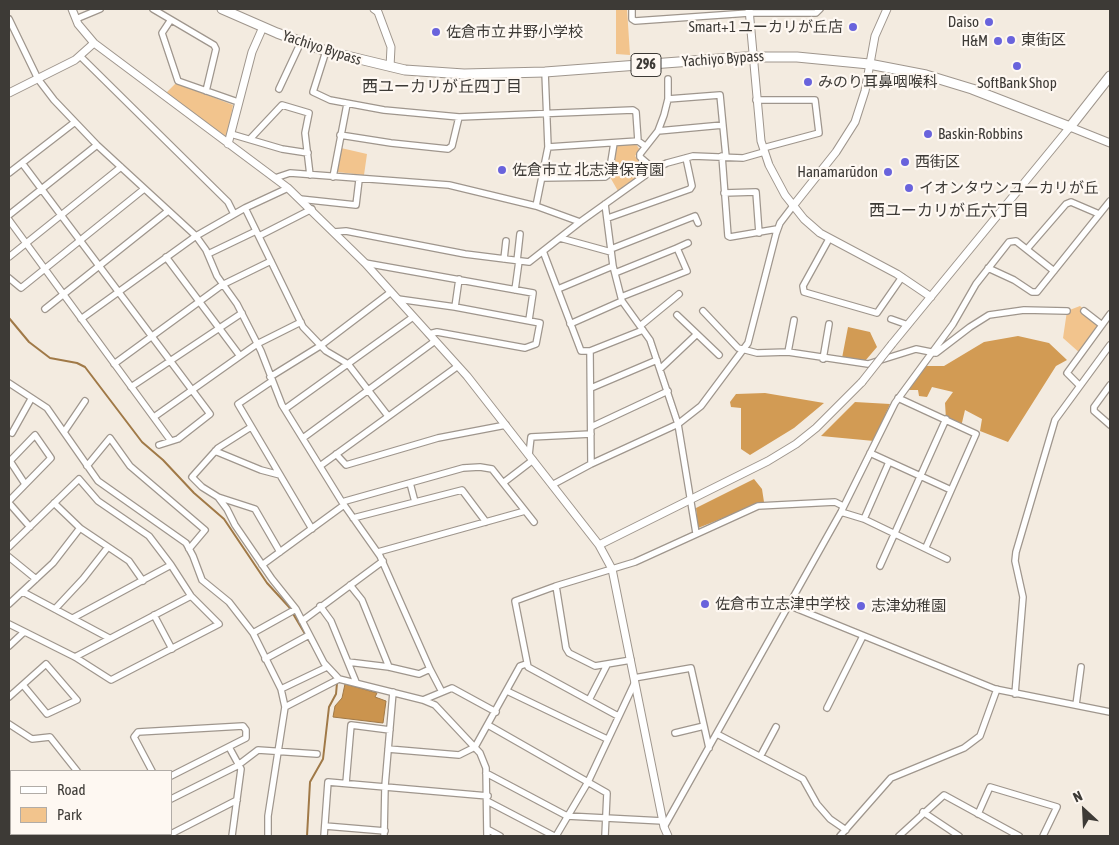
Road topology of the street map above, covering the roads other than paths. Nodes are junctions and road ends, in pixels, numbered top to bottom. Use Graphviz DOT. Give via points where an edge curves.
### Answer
graph roads {
  1 [pos="72,9"];
  2 [pos="100,9"];
  3 [pos="153,9"];
  4 [pos="222,9"];
  5 [pos="374,9"];
  6 [pos="632,9"];
  7 [pos="714,9"];
  8 [pos="820,9"];
  9 [pos="888,9"];
  10 [pos="749,11"];
  11 [pos="785,11"];
  12 [pos="714,16"];
  13 [pos="9,19"];
  14 [pos="76,19"];
  15 [pos="170,21"];
  16 [pos="263,27"];
  17 [pos="301,42"];
  18 [pos="94,43"];
  19 [pos="326,51"];
  20 [pos="753,56"];
  21 [pos="81,57"];
  22 [pos="869,64"];
  23 [pos="390,68"];
  24 [pos="545,72"];
  25 [pos="1110,76"];
  26 [pos="38,79"];
  27 [pos="668,79"];
  28 [pos="279,89"];
  29 [pos="206,91"];
  30 [pos="9,92"];
  31 [pos="668,98"];
  32 [pos="756,100"];
  33 [pos="238,102"];
  34 [pos="347,104"];
  35 [pos="547,114"];
  36 [pos="459,117"];
  37 [pos="75,122"];
  38 [pos="723,125"];
  39 [pos="1070,127"];
  40 [pos="658,131"];
  41 [pos="231,134"];
  42 [pos="340,135"];
  43 [pos="250,139"];
  44 [pos="638,141"];
  45 [pos="614,143"];
  46 [pos="1110,143"];
  47 [pos="228,144"];
  48 [pos="97,145"];
  49 [pos="646,146"];
  50 [pos="548,147"];
  51 [pos="763,150"];
  52 [pos="308,153"];
  53 [pos="724,156"];
  54 [pos="686,158"];
  55 [pos="22,163"];
  56 [pos="121,167"];
  57 [pos="654,169"];
  58 [pos="9,173"];
  59 [pos="310,175"];
  60 [pos="274,178"];
  61 [pos="333,178"];
  62 [pos="542,178"];
  63 [pos="359,180"];
  64 [pos="288,188"];
  65 [pos="144,189"];
  66 [pos="41,190"];
  67 [pos="724,193"];
  68 [pos="300,199"];
  69 [pos="1110,201"];
  70 [pos="605,204"];
  71 [pos="536,206"];
  72 [pos="792,206"];
  73 [pos="245,208"];
  74 [pos="312,209"];
  75 [pos="168,211"];
  76 [pos="234,214"];
  77 [pos="1099,214"];
  78 [pos="9,215"];
  79 [pos="60,215"];
  80 [pos="608,218"];
  81 [pos="9,220"];
  82 [pos="580,222"];
  83 [pos="698,223"];
  84 [pos="777,230"];
  85 [pos="334,232"];
  86 [pos="759,233"];
  87 [pos="258,234"];
  88 [pos="520,234"];
  89 [pos="196,236"];
  90 [pos="560,238"];
  91 [pos="829,239"];
  92 [pos="79,241"];
  93 [pos="506,242"];
  94 [pos="26,243"];
  95 [pos="688,243"];
  96 [pos="677,248"];
  97 [pos="1027,249"];
  98 [pos="543,251"];
  99 [pos="611,251"];
  100 [pos="208,254"];
  101 [pos="9,257"];
  102 [pos="166,257"];
  103 [pos="504,259"];
  104 [pos="271,261"];
  105 [pos="518,261"];
  106 [pos="365,263"];
  107 [pos="613,266"];
  108 [pos="98,267"];
  109 [pos="988,268"];
  110 [pos="45,270"];
  111 [pos="1054,271"];
  112 [pos="615,273"];
  113 [pos="902,277"];
  114 [pos="9,278"];
  115 [pos="459,279"];
  116 [pos="222,285"];
  117 [pos="515,290"];
  118 [pos="558,290"];
  119 [pos="391,292"];
  120 [pos="118,293"];
  121 [pos="679,294"];
  122 [pos="63,295"];
  123 [pos="931,297"];
  124 [pos="398,299"];
  125 [pos="622,299"];
  126 [pos="200,302"];
  127 [pos="455,307"];
  128 [pos="45,310"];
  129 [pos="1084,310"];
  130 [pos="703,311"];
  131 [pos="1067,311"];
  132 [pos="242,313"];
  133 [pos="1110,314"];
  134 [pos="677,315"];
  135 [pos="413,317"];
  136 [pos="81,319"];
  137 [pos="891,319"];
  138 [pos="529,320"];
  139 [pos="794,320"];
  140 [pos="301,322"];
  141 [pos="570,324"];
  142 [pos="829,324"];
  143 [pos="908,325"];
  144 [pos="1102,325"];
  145 [pos="219,328"];
  146 [pos="641,328"];
  147 [pos="429,334"];
  148 [pos="697,334"];
  149 [pos="152,337"];
  150 [pos="435,341"];
  151 [pos="257,344"];
  152 [pos="1110,344"];
  153 [pos="320,346"];
  154 [pos="744,350"];
  155 [pos="590,351"];
  156 [pos="788,352"];
  157 [pos="931,352"];
  158 [pos="719,355"];
  159 [pos="240,356"];
  160 [pos="822,359"];
  161 [pos="657,360"];
  162 [pos="170,361"];
  163 [pos="114,364"];
  164 [pos="348,364"];
  165 [pos="458,366"];
  166 [pos="660,370"];
  167 [pos="271,379"];
  168 [pos="9,383"];
  169 [pos="1079,385"];
  170 [pos="1110,385"];
  171 [pos="131,387"];
  172 [pos="591,388"];
  173 [pos="193,390"];
  174 [pos="368,390"];
  175 [pos="668,392"];
  176 [pos="898,398"];
  177 [pos="31,399"];
  178 [pos="85,401"];
  179 [pos="284,409"];
  180 [pos="388,416"];
  181 [pos="154,417"];
  182 [pos="946,419"];
  183 [pos="678,424"];
  184 [pos="506,425"];
  185 [pos="1110,425"];
  186 [pos="252,427"];
  187 [pos="591,427"];
  188 [pos="64,432"];
  189 [pos="10,433"];
  190 [pos="591,434"];
  191 [pos="302,438"];
  192 [pos="171,441"];
  193 [pos="159,445"];
  194 [pos="215,451"];
  195 [pos="336,454"];
  196 [pos="870,454"];
  197 [pos="531,458"];
  198 [pos="889,462"];
  199 [pos="591,464"];
  200 [pos="87,466"];
  201 [pos="320,466"];
  202 [pos="280,475"];
  203 [pos="920,476"];
  204 [pos="410,483"];
  205 [pos="503,483"];
  206 [pos="25,484"];
  207 [pos="552,485"];
  208 [pos="951,490"];
  209 [pos="218,497"];
  210 [pos="690,499"];
  211 [pos="9,502"];
  212 [pos="415,502"];
  213 [pos="54,503"];
  214 [pos="343,504"];
  215 [pos="842,509"];
  216 [pos="525,511"];
  217 [pos="353,518"];
  218 [pos="864,519"];
  219 [pos="486,522"];
  220 [pos="534,522"];
  221 [pos="30,527"];
  222 [pos="80,528"];
  223 [pos="312,529"];
  224 [pos="696,533"];
  225 [pos="895,533"];
  226 [pos="599,545"];
  227 [pos="9,547"];
  228 [pos="108,547"];
  229 [pos="926,547"];
  230 [pos="189,549"];
  231 [pos="280,552"];
  232 [pos="378,552"];
  233 [pos="9,557"];
  234 [pos="947,559"];
  235 [pos="383,561"];
  236 [pos="262,564"];
  237 [pos="171,565"];
  238 [pos="880,566"];
  239 [pos="612,569"];
  240 [pos="36,579"];
  241 [pos="143,581"];
  242 [pos="350,585"];
  243 [pos="556,586"];
  244 [pos="22,592"];
  245 [pos="191,596"];
  246 [pos="9,604"];
  247 [pos="788,605"];
  248 [pos="320,606"];
  249 [pos="296,608"];
  250 [pos="56,609"];
  251 [pos="154,615"];
  252 [pos="73,618"];
  253 [pos="302,621"];
  254 [pos="9,624"];
  255 [pos="24,632"];
  256 [pos="252,634"];
  257 [pos="309,635"];
  258 [pos="863,636"];
  259 [pos="109,638"];
  260 [pos="9,646"];
  261 [pos="172,649"];
  262 [pos="75,657"];
  263 [pos="265,659"];
  264 [pos="630,660"];
  265 [pos="348,662"];
  266 [pos="526,664"];
  267 [pos="606,665"];
  268 [pos="389,666"];
  269 [pos="1081,666"];
  270 [pos="326,667"];
  271 [pos="430,669"];
  272 [pos="339,679"];
  273 [pos="634,680"];
  274 [pos="356,682"];
  275 [pos="23,685"];
  276 [pos="281,688"];
  277 [pos="997,689"];
  278 [pos="507,691"];
  279 [pos="393,692"];
  280 [pos="442,692"];
  281 [pos="1016,694"];
  282 [pos="9,698"];
  283 [pos="423,700"];
  284 [pos="589,700"];
  285 [pos="1076,705"];
  286 [pos="285,707"];
  287 [pos="827,708"];
  288 [pos="496,712"];
  289 [pos="1110,712"];
  290 [pos="618,716"];
  291 [pos="9,724"];
  292 [pos="488,725"];
  293 [pos="704,726"];
  294 [pos="776,727"];
  295 [pos="390,730"];
  296 [pos="675,733"];
  297 [pos="717,734"];
  298 [pos="608,739"];
  299 [pos="229,747"];
  300 [pos="475,747"];
  301 [pos="709,748"];
  302 [pos="388,749"];
  303 [pos="278,750"];
  304 [pos="317,754"];
  305 [pos="761,756"];
  306 [pos="239,764"];
  307 [pos="76,770"];
  308 [pos="151,770"];
  309 [pos="486,773"];
  310 [pos="172,776"];
  311 [pos="588,782"];
  312 [pos="346,784"];
  313 [pos="385,786"];
  314 [pos="172,798"];
  315 [pos="487,798"];
  316 [pos="237,800"];
  317 [pos="923,812"];
  318 [pos="978,814"];
  319 [pos="568,816"];
  320 [pos="607,819"];
  321 [pos="663,824"];
  322 [pos="325,826"];
  323 [pos="487,829"];
  324 [pos="846,830"];
  325 [pos="172,833"];
  326 [pos="384,834"];
  327 [pos="232,836"];
  328 [pos="268,836"];
  329 [pos="324,836"];
  330 [pos="487,836"];
  331 [pos="500,836"];
  332 [pos="555,836"];
  333 [pos="605,836"];
  334 [pos="659,836"];
  335 [pos="668,836"];
  336 [pos="840,836"];
  337 [pos="899,836"];
  338 [pos="959,836"];
  339 [pos="1019,836"];
  340 [pos="1043,836"];
  1 -- 14 [label="street"];
  2 -- 14 [label="street"];
  3 -- 15 [label="street"];
  4 -- 16 [label="highway, Yachiyo Bypass / 296"];
  5 -- 23 [label="street" via="378,12 390,47"];
  6 -- 12 [label="street" via="635,21"];
  7 -- 12 [label="street"];
  8 -- 11 [label="street" via="816,13"];
  9 -- 22 [label="street" via="875,36"];
  10 -- 11 [label="street"];
  10 -- 12 [label="street"];
  10 -- 20 [label="street"];
  13 -- 26 [label="street"];
  14 -- 18 [label="street"];
  15 -- 29 [label="street" via="162,33 178,81"];
  15 -- 29 [label="street" via="215,46"];
  16 -- 17 [label="highway, Yachiyo Bypass / 296"];
  16 -- 33 [label="street" via="252,52"];
  17 -- 19 [label="highway, Yachiyo Bypass / 296"];
  17 -- 28 [label="street"];
  18 -- 21 [label="street"];
  18 -- 47 [label="street"];
  19 -- 23 [label="highway, Yachiyo Bypass / 296"];
  19 -- 34 [label="street" via="313,94"];
  20 -- 22 [label="highway, Yachiyo Bypass / 296"];
  20 -- 24 [label="highway, Yachiyo Bypass / 296"];
  20 -- 32 [label="street"];
  21 -- 26 [label="street"];
  21 -- 76 [label="street" via="228,202"];
  22 -- 39 [label="highway, Yachiyo Bypass / 296" via="926,75 972,89"];
  22 -- 72 [label="street" via="855,122 836,152"];
  23 -- 24 [label="highway, Yachiyo Bypass / 296" via="433,73"];
  24 -- 35 [label="street"];
  25 -- 39 [label="highway"];
  26 -- 30 [label="street"];
  26 -- 37 [label="street"];
  27 -- 31 [label="street"];
  29 -- 33 [label="street"];
  31 -- 38 [label="street" via="720,95"];
  31 -- 40 [label="street"];
  32 -- 51 [label="street"];
  32 -- 51 [label="street" via="815,100 818,133"];
  33 -- 41 [label="street"];
  34 -- 36 [label="street"];
  34 -- 42 [label="street"];
  35 -- 36 [label="street"];
  35 -- 44 [label="street" via="633,110 636,112"];
  35 -- 50 [label="street"];
  36 -- 42 [label="street" via="452,146 448,149"];
  37 -- 48 [label="street"];
  37 -- 55 [label="street"];
  38 -- 40 [label="street"];
  38 -- 53 [label="street"];
  39 -- 46 [label="street"];
  39 -- 123 [label="street"];
  40 -- 49 [label="street"];
  41 -- 43 [label="street"];
  41 -- 47 [label="street"];
  42 -- 61 [label="street"];
  43 -- 52 [label="street"];
  43 -- 52 [label="street" via="282,105 309,114 305,130"];
  44 -- 45 [label="street"];
  44 -- 49 [label="street"];
  45 -- 50 [label="street"];
  45 -- 62 [label="street" via="609,174 605,177"];
  47 -- 60 [label="street"];
  48 -- 56 [label="street"];
  48 -- 66 [label="street"];
  49 -- 57 [label="street" via="640,157"];
  50 -- 62 [label="street"];
  51 -- 53 [label="street" via="744,158"];
  51 -- 72 [label="street"];
  52 -- 59 [label="street"];
  53 -- 54 [label="street"];
  53 -- 67 [label="street"];
  54 -- 57 [label="street"];
  54 -- 80 [label="street" via="690,189"];
  55 -- 58 [label="street"];
  55 -- 66 [label="street"];
  56 -- 65 [label="street"];
  56 -- 79 [label="street"];
  57 -- 70 [label="street"];
  59 -- 60 [label="street" via="285,173"];
  59 -- 61 [label="street"];
  60 -- 64 [label="street"];
  61 -- 63 [label="street"];
  62 -- 71 [label="street"];
  63 -- 68 [label="street" via="356,205"];
  63 -- 71 [label="street" via="449,185"];
  64 -- 68 [label="street"];
  64 -- 73 [label="street"];
  65 -- 75 [label="street"];
  65 -- 92 [label="street"];
  66 -- 78 [label="street"];
  66 -- 79 [label="street"];
  67 -- 86 [label="street" via="757,193"];
  67 -- 86 [label="street" via="728,236"];
  68 -- 74 [label="street"];
  69 -- 77 [label="street"];
  70 -- 80 [label="street"];
  70 -- 82 [label="street"];
  71 -- 82 [label="street"];
  72 -- 84 [label="street"];
  72 -- 91 [label="street"];
  73 -- 76 [label="street"];
  73 -- 87 [label="street"];
  74 -- 85 [label="street"];
  74 -- 87 [label="street"];
  75 -- 89 [label="street"];
  75 -- 108 [label="street"];
  76 -- 89 [label="street"];
  77 -- 97 [label="street" via="1071,202 1066,204"];
  77 -- 111 [label="street"];
  79 -- 92 [label="street"];
  79 -- 94 [label="street"];
  80 -- 99 [label="street"];
  81 -- 94 [label="street"];
  82 -- 90 [label="street"];
  83 -- 99 [label="street" via="695,216"];
  84 -- 86 [label="street"];
  84 -- 154 [label="street"];
  85 -- 103 [label="street" via="346,231"];
  85 -- 106 [label="street"];
  87 -- 100 [label="street"];
  87 -- 104 [label="street"];
  88 -- 105 [label="street"];
  89 -- 100 [label="street"];
  89 -- 102 [label="street"];
  90 -- 98 [label="street"];
  90 -- 99 [label="street"];
  91 -- 113 [label="street"];
  91 -- 113 [label="street" via="803,286 804,292 875,313"];
  92 -- 108 [label="street"];
  92 -- 110 [label="street"];
  93 -- 103 [label="street"];
  94 -- 101 [label="street"];
  94 -- 110 [label="street"];
  95 -- 96 [label="street"];
  96 -- 112 [label="street"];
  96 -- 125 [label="street" via="687,271"];
  97 -- 109 [label="street" via="1016,240 1009,242"];
  97 -- 111 [label="street"];
  98 -- 105 [label="street" via="529,262"];
  98 -- 118 [label="street"];
  99 -- 107 [label="street"];
  100 -- 116 [label="street"];
  102 -- 120 [label="street"];
  102 -- 126 [label="street"];
  103 -- 105 [label="street"];
  104 -- 116 [label="street"];
  104 -- 140 [label="street"];
  105 -- 117 [label="street"];
  106 -- 115 [label="street"];
  106 -- 119 [label="street"];
  107 -- 112 [label="street"];
  107 -- 118 [label="street"];
  108 -- 120 [label="street"];
  108 -- 122 [label="street"];
  109 -- 111 [label="street" via="1032,292 1037,292"];
  109 -- 157 [label="street"];
  110 -- 114 [label="street" via="21,288"];
  110 -- 122 [label="street"];
  112 -- 125 [label="street"];
  113 -- 123 [label="street"];
  115 -- 117 [label="street"];
  115 -- 127 [label="street"];
  116 -- 126 [label="street"];
  116 -- 132 [label="street"];
  117 -- 138 [label="street" via="533,293"];
  118 -- 141 [label="street"];
  119 -- 124 [label="street"];
  119 -- 153 [label="street"];
  120 -- 136 [label="street"];
  120 -- 149 [label="street"];
  121 -- 146 [label="street"];
  122 -- 128 [label="street"];
  122 -- 136 [label="street"];
  123 -- 143 [label="street"];
  124 -- 127 [label="street"];
  124 -- 135 [label="street"];
  125 -- 141 [label="street"];
  125 -- 146 [label="street"];
  126 -- 145 [label="street"];
  126 -- 149 [label="street"];
  127 -- 138 [label="street"];
  129 -- 144 [label="street"];
  130 -- 154 [label="street" via="738,348"];
  131 -- 157 [label="street" via="1024,310 990,315 938,352"];
  132 -- 145 [label="street"];
  132 -- 151 [label="street"];
  133 -- 144 [label="street"];
  134 -- 148 [label="street"];
  135 -- 147 [label="street"];
  135 -- 164 [label="street"];
  136 -- 163 [label="street"];
  137 -- 143 [label="street"];
  138 -- 147 [label="street" via="540,322 536,344 525,348 438,332"];
  139 -- 156 [label="street"];
  140 -- 151 [label="street"];
  140 -- 153 [label="street"];
  141 -- 155 [label="street" via="580,351"];
  142 -- 160 [label="street"];
  143 -- 210 [label="street, bridge" via="862,382 796,444"];
  144 -- 169 [label="street" via="1067,373"];
  145 -- 159 [label="street"];
  145 -- 162 [label="street"];
  146 -- 155 [label="street"];
  146 -- 161 [label="street" via="650,340"];
  147 -- 150 [label="street"];
  148 -- 158 [label="street"];
  148 -- 166 [label="street"];
  149 -- 162 [label="street"];
  149 -- 163 [label="street"];
  150 -- 165 [label="street"];
  150 -- 174 [label="street"];
  151 -- 159 [label="street"];
  151 -- 167 [label="street"];
  152 -- 169 [label="street"];
  153 -- 164 [label="street"];
  153 -- 167 [label="street"];
  154 -- 156 [label="street"];
  154 -- 183 [label="street" via="701,406"];
  155 -- 172 [label="street"];
  156 -- 160 [label="street"];
  157 -- 160 [label="street" via="916,349 868,364"];
  157 -- 176 [label="street"];
  159 -- 173 [label="street"];
  161 -- 166 [label="street"];
  161 -- 172 [label="street"];
  162 -- 171 [label="street"];
  162 -- 173 [label="street"];
  163 -- 171 [label="street"];
  164 -- 174 [label="street"];
  164 -- 179 [label="street"];
  165 -- 180 [label="street"];
  165 -- 184 [label="street"];
  166 -- 175 [label="street"];
  167 -- 179 [label="street"];
  167 -- 186 [label="street" via="238,404"];
  168 -- 177 [label="street"];
  169 -- 281 [label="street" via="1055,420 1016,552 1023,597"];
  170 -- 185 [label="street" via="1094,406 1094,411"];
  171 -- 181 [label="street"];
  172 -- 187 [label="street"];
  173 -- 181 [label="street"];
  173 -- 192 [label="street" via="210,414"];
  174 -- 180 [label="street"];
  174 -- 191 [label="street"];
  175 -- 183 [label="street"];
  175 -- 187 [label="street"];
  176 -- 182 [label="street"];
  176 -- 196 [label="street"];
  177 -- 188 [label="street" via="48,408"];
  177 -- 189 [label="street"];
  178 -- 188 [label="street"];
  179 -- 191 [label="street"];
  180 -- 195 [label="street"];
  181 -- 192 [label="street"];
  182 -- 203 [label="street"];
  182 -- 208 [label="street" via="976,434"];
  183 -- 199 [label="street"];
  183 -- 210 [label="street"];
  184 -- 195 [label="street" via="438,438 346,465"];
  184 -- 197 [label="street"];
  186 -- 194 [label="street"];
  186 -- 202 [label="street"];
  187 -- 190 [label="street"];
  188 -- 200 [label="street"];
  190 -- 197 [label="street" via="531,437"];
  190 -- 199 [label="street"];
  191 -- 201 [label="street"];
  192 -- 193 [label="street"];
  194 -- 202 [label="street"];
  194 -- 209 [label="street" via="192,477"];
  195 -- 201 [label="street"];
  196 -- 198 [label="street"];
  196 -- 215 [label="street"];
  197 -- 205 [label="street"];
  197 -- 207 [label="street"];
  198 -- 203 [label="street"];
  198 -- 218 [label="street"];
  199 -- 207 [label="street"];
  200 -- 230 [label="street" via="111,492 163,525"];
  200 -- 230 [label="street" via="110,438 130,466 204,530"];
  201 -- 214 [label="street"];
  202 -- 223 [label="street"];
  203 -- 208 [label="street"];
  203 -- 225 [label="street"];
  204 -- 205 [label="street" via="463,468 480,467 492,469"];
  204 -- 212 [label="street"];
  204 -- 214 [label="street"];
  205 -- 216 [label="street"];
  206 -- 206 [label="street" via="10,461 35,435 51,458"];
  206 -- 211 [label="street"];
  207 -- 226 [label="street"];
  208 -- 229 [label="street"];
  209 -- 231 [label="street" via="255,509"];
  209 -- 236 [label="street"];
  210 -- 224 [label="street"];
  210 -- 226 [label="street"];
  211 -- 221 [label="street"];
  212 -- 217 [label="street"];
  212 -- 219 [label="street" via="462,490"];
  213 -- 221 [label="street"];
  213 -- 222 [label="street"];
  213 -- 237 [label="street" via="79,479 98,501 149,536"];
  214 -- 217 [label="street"];
  214 -- 223 [label="street"];
  215 -- 218 [label="street"];
  215 -- 224 [label="street" via="835,502 758,506"];
  215 -- 247 [label="street"];
  216 -- 219 [label="street"];
  216 -- 220 [label="street"];
  217 -- 232 [label="street"];
  218 -- 225 [label="street"];
  219 -- 232 [label="street"];
  221 -- 227 [label="street"];
  222 -- 228 [label="street"];
  222 -- 240 [label="street"];
  223 -- 231 [label="street"];
  224 -- 239 [label="street" via="635,562"];
  225 -- 229 [label="street"];
  225 -- 238 [label="street"];
  226 -- 239 [label="street"];
  228 -- 241 [label="street" via="129,561"];
  228 -- 250 [label="street"];
  229 -- 234 [label="street"];
  230 -- 256 [label="street" via="202,580 229,602"];
  231 -- 236 [label="street"];
  232 -- 235 [label="street"];
  233 -- 240 [label="street"];
  235 -- 242 [label="street"];
  235 -- 271 [label="street"];
  236 -- 249 [label="street"];
  237 -- 241 [label="street"];
  237 -- 245 [label="street"];
  239 -- 243 [label="street"];
  239 -- 264 [label="street"];
  240 -- 244 [label="street"];
  241 -- 252 [label="street"];
  242 -- 248 [label="street"];
  242 -- 268 [label="street" via="362,600"];
  243 -- 266 [label="street" via="515,601"];
  243 -- 267 [label="street" via="569,653 596,666"];
  244 -- 246 [label="street"];
  244 -- 250 [label="street"];
  245 -- 251 [label="street"];
  245 -- 261 [label="street" via="219,624"];
  247 -- 258 [label="street"];
  247 -- 297 [label="street"];
  248 -- 253 [label="street"];
  248 -- 265 [label="street" via="331,621"];
  249 -- 253 [label="street"];
  249 -- 256 [label="street"];
  250 -- 252 [label="street"];
  251 -- 259 [label="street"];
  251 -- 261 [label="street"];
  252 -- 259 [label="street"];
  253 -- 257 [label="street"];
  254 -- 255 [label="street"];
  255 -- 260 [label="street"];
  255 -- 262 [label="street"];
  256 -- 263 [label="street"];
  257 -- 263 [label="street"];
  257 -- 270 [label="street"];
  258 -- 277 [label="street"];
  258 -- 287 [label="street"];
  259 -- 262 [label="street"];
  261 -- 262 [label="street" via="111,680"];
  263 -- 276 [label="street"];
  264 -- 267 [label="street"];
  264 -- 273 [label="street"];
  265 -- 268 [label="street"];
  265 -- 274 [label="street"];
  266 -- 278 [label="street" via="520,666"];
  266 -- 284 [label="street"];
  267 -- 284 [label="street"];
  268 -- 271 [label="street" via="418,674"];
  269 -- 285 [label="street"];
  270 -- 272 [label="street"];
  270 -- 276 [label="street"];
  271 -- 280 [label="street"];
  272 -- 274 [label="street"];
  272 -- 286 [label="street"];
  273 -- 290 [label="street"];
  273 -- 293 [label="street" via="691,668"];
  273 -- 321 [label="street"];
  274 -- 279 [label="street"];
  275 -- 275 [label="street" via="46,664 77,700 47,714"];
  275 -- 282 [label="street"];
  276 -- 286 [label="street"];
  277 -- 281 [label="street"];
  277 -- 324 [label="street" via="980,736 964,748 891,778"];
  278 -- 288 [label="street"];
  278 -- 298 [label="street"];
  279 -- 283 [label="street"];
  279 -- 295 [label="street"];
  280 -- 283 [label="street"];
  280 -- 288 [label="street" via="452,688"];
  281 -- 285 [label="street"];
  283 -- 300 [label="street" via="435,705"];
  284 -- 290 [label="street"];
  285 -- 289 [label="street"];
  286 -- 303 [label="street"];
  288 -- 292 [label="street"];
  290 -- 298 [label="street"];
  291 -- 307 [label="street" via="32,738 50,737"];
  292 -- 300 [label="street"];
  292 -- 311 [label="street"];
  293 -- 296 [label="street"];
  293 -- 301 [label="street"];
  294 -- 305 [label="street"];
  295 -- 302 [label="street"];
  295 -- 312 [label="street" via="351,725"];
  297 -- 301 [label="street"];
  297 -- 305 [label="street"];
  298 -- 311 [label="street"];
  299 -- 306 [label="street"];
  299 -- 308 [label="street" via="246,738 243,726 138,732 134,737"];
  299 -- 310 [label="street"];
  300 -- 302 [label="street" via="459,755"];
  300 -- 309 [label="street"];
  301 -- 321 [label="street"];
  302 -- 313 [label="street"];
  303 -- 304 [label="street"];
  303 -- 306 [label="street" via="258,750"];
  303 -- 328 [label="street"];
  305 -- 324 [label="street" via="803,779 817,804"];
  306 -- 314 [label="street"];
  306 -- 316 [label="street"];
  309 -- 315 [label="street"];
  309 -- 319 [label="street"];
  311 -- 319 [label="street"];
  311 -- 320 [label="street" via="607,793"];
  312 -- 313 [label="street"];
  312 -- 322 [label="street" via="328,782"];
  313 -- 315 [label="street"];
  313 -- 326 [label="street"];
  315 -- 323 [label="street"];
  315 -- 332 [label="street"];
  316 -- 325 [label="street"];
  316 -- 327 [label="street"];
  317 -- 318 [label="street" via="944,795"];
  317 -- 337 [label="street"];
  317 -- 338 [label="street"];
  318 -- 339 [label="street"];
  318 -- 340 [label="street" via="990,787 1057,807"];
  319 -- 320 [label="street"];
  319 -- 332 [label="street"];
  320 -- 321 [label="street"];
  320 -- 333 [label="street"];
  321 -- 334 [label="street"];
  321 -- 335 [label="street"];
  322 -- 326 [label="street"];
  322 -- 329 [label="street"];
  323 -- 330 [label="street"];
  323 -- 331 [label="street"];
  324 -- 336 [label="street"];
}
